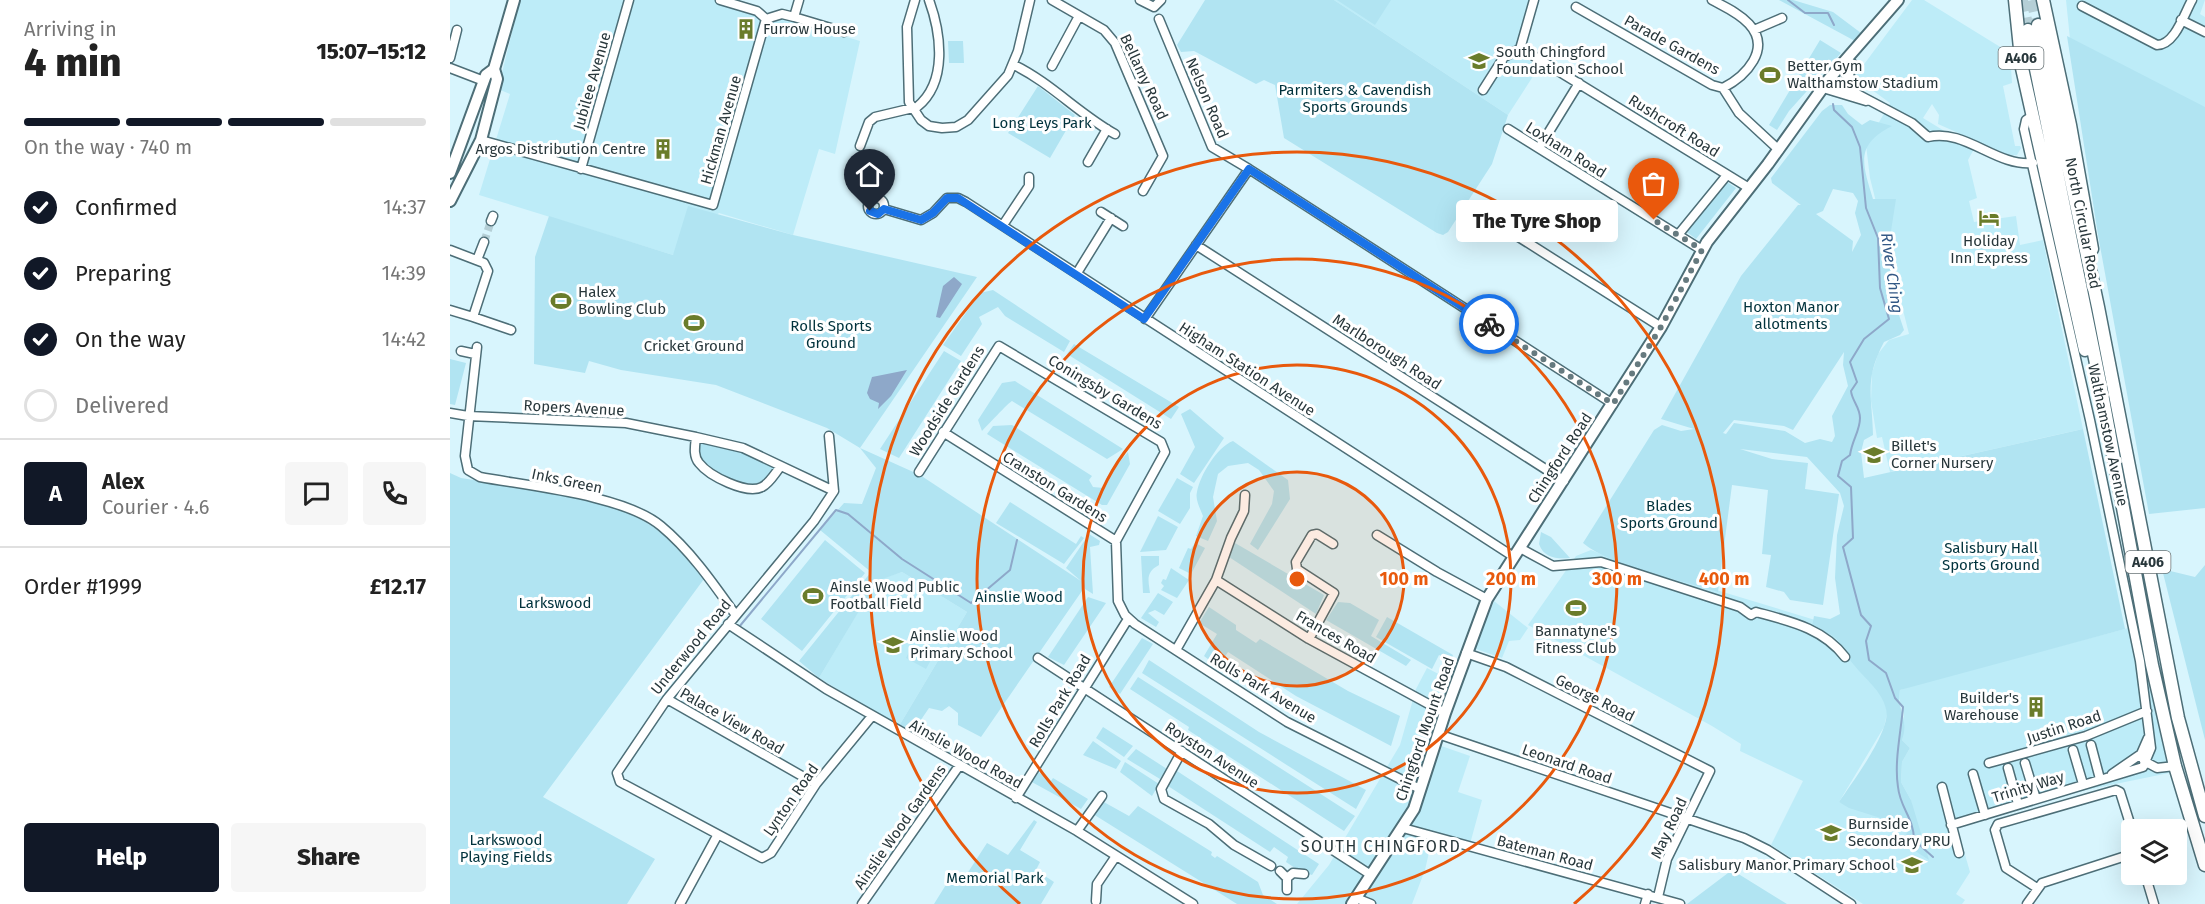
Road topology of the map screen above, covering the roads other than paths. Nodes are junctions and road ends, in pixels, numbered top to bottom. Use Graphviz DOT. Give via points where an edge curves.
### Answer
graph roads {
  1 [pos="514,0"];
  2 [pos="629,0"];
  3 [pos="720,0"];
  4 [pos="799,0"];
  5 [pos="915,0"];
  6 [pos="929,0"];
  7 [pos="1030,0"];
  8 [pos="1052,0"];
  9 [pos="1140,0"];
  10 [pos="1161,0"];
  11 [pos="1534,0"];
  12 [pos="1712,0"];
  13 [pos="1898,0"];
  14 [pos="2015,0"];
  15 [pos="2043,0"];
  16 [pos="2192,0"];
  17 [pos="2082,6"];
  18 [pos="1576,7"];
  19 [pos="1079,16"];
  20 [pos="794,17"];
  21 [pos="1782,18"];
  22 [pos="1159,19"];
  23 [pos="766,20"];
  24 [pos="2181,20"];
  25 [pos="457,30"];
  26 [pos="1754,30"];
  27 [pos="844,32"];
  28 [pos="1872,32"];
  29 [pos="2205,32"];
  30 [pos="1522,49"];
  31 [pos="450,58"];
  32 [pos="1851,64"];
  33 [pos="1014,65"];
  34 [pos="1052,66"];
  35 [pos="450,68"];
  36 [pos="490,83"];
  37 [pos="1579,83"];
  38 [pos="1829,85"];
  39 [pos="1723,88"];
  40 [pos="1483,90"];
  41 [pos="1854,90"];
  42 [pos="1869,102"];
  43 [pos="912,110"];
  44 [pos="2032,116"];
  45 [pos="1508,129"];
  46 [pos="481,140"];
  47 [pos="460,146"];
  48 [pos="860,146"];
  49 [pos="1539,148"];
  50 [pos="1779,150"];
  51 [pos="1088,162"];
  52 [pos="2034,165"];
  53 [pos="580,169"];
  54 [pos="1249,169"];
  55 [pos="450,173"];
  56 [pos="1727,174"];
  57 [pos="1029,177"];
  58 [pos="1749,188"];
  59 [pos="1143,191"];
  60 [pos="450,201"];
  61 [pos="884,209"];
  62 [pos="1476,210"];
  63 [pos="1101,212"];
  64 [pos="1111,218"];
  65 [pos="1003,225"];
  66 [pos="1123,226"];
  67 [pos="1678,235"];
  68 [pos="484,242"];
  69 [pos="1196,245"];
  70 [pos="450,250"];
  71 [pos="1702,250"];
  72 [pos="477,260"];
  73 [pos="1077,273"];
  74 [pos="2097,307"];
  75 [pos="450,310"];
  76 [pos="472,317"];
  77 [pos="1144,319"];
  78 [pos="1661,327"];
  79 [pos="511,330"];
  80 [pos="999,346"];
  81 [pos="461,351"];
  82 [pos="1613,404"];
  83 [pos="450,413"];
  84 [pos="468,417"];
  85 [pos="2106,423"];
  86 [pos="943,432"];
  87 [pos="696,436"];
  88 [pos="829,436"];
  89 [pos="781,466"];
  90 [pos="919,472"];
  91 [pos="1564,481"];
  92 [pos="834,491"];
  93 [pos="1245,495"];
  94 [pos="1377,536"];
  95 [pos="1116,541"];
  96 [pos="1333,544"];
  97 [pos="1517,553"];
  98 [pos="1216,580"];
  99 [pos="1487,599"];
  100 [pos="735,614"];
  101 [pos="1128,619"];
  102 [pos="728,624"];
  103 [pos="1309,639"];
  104 [pos="1176,650"];
  105 [pos="1466,653"];
  106 [pos="1845,657"];
  107 [pos="1038,658"];
  108 [pos="1084,687"];
  109 [pos="667,699"];
  110 [pos="2147,711"];
  111 [pos="1445,713"];
  112 [pos="872,716"];
  113 [pos="1438,734"];
  114 [pos="2149,736"];
  115 [pos="2091,745"];
  116 [pos="1182,750"];
  117 [pos="2073,750"];
  118 [pos="2141,754"];
  119 [pos="1989,763"];
  120 [pos="2025,763"];
  121 [pos="2146,764"];
  122 [pos="959,766"];
  123 [pos="2175,766"];
  124 [pos="2008,768"];
  125 [pos="1710,771"];
  126 [pos="1973,774"];
  127 [pos="2112,774"];
  128 [pos="2100,779"];
  129 [pos="816,784"];
  130 [pos="2083,784"];
  131 [pos="1942,787"];
  132 [pos="1420,789"];
  133 [pos="1101,796"];
  134 [pos="1016,798"];
  135 [pos="2036,799"];
  136 [pos="2018,804"];
  137 [pos="1985,814"];
  138 [pos="2205,816"];
  139 [pos="1688,818"];
  140 [pos="2129,819"];
  141 [pos="1951,825"];
  142 [pos="1403,828"];
  143 [pos="1077,831"];
  144 [pos="717,836"];
  145 [pos="1959,853"];
  146 [pos="1116,856"];
  147 [pos="2121,858"];
  148 [pos="2205,865"];
  149 [pos="1271,866"];
  150 [pos="1304,874"];
  151 [pos="1371,875"];
  152 [pos="2148,885"];
  153 [pos="2037,888"];
  154 [pos="1287,890"];
  155 [pos="1648,894"];
  156 [pos="1658,897"];
  157 [pos="1354,901"];
  158 [pos="1096,903"];
  159 [pos="680,904"];
  160 [pos="862,904"];
  161 [pos="1193,904"];
  162 [pos="1371,904"];
  163 [pos="1645,904"];
  164 [pos="1680,904"];
  165 [pos="1851,904"];
  166 [pos="2027,904"];
  167 [pos="2154,904"];
  1 -- 36 [label="main road" via="494,69 497,75"];
  2 -- 53 [label="street, Jubilee Avenue"];
  3 -- 23 [label="street" via="757,11"];
  4 -- 20 [label="street"];
  5 -- 43 [label="street" via="907,27"];
  6 -- 43 [label="street" via="935,16 938,66 933,86"];
  7 -- 33 [label="street"];
  8 -- 19 [label="street, Bellamy Road"];
  9 -- 10 [label="street" via="1154,7"];
  11 -- 30 [label="street"];
  12 -- 26 [label="street" via="1740,16"];
  13 -- 28 [label="main road, Chingford Road"];
  14 -- 44 [label="highway, A406"];
  15 -- 74 [label="highway, A406" via="2083,190 2098,286"];
  16 -- 24 [label="street"];
  17 -- 24 [label="street" via="2157,45 2171,40"];
  18 -- 39 [label="street, Parade Gardens"];
  19 -- 34 [label="street"];
  19 -- 59 [label="street, Bellamy Road" via="1104,30 1116,43 1162,151 1162,160"];
  20 -- 23 [label="street" via="782,14"];
  20 -- 27 [label="street"];
  21 -- 26 [label="street"];
  22 -- 54 [label="street, Nelson Road" via="1211,145"];
  23 -- 53 [label="street, Hickman Avenue" via="713,205"];
  24 -- 29 [label="street"];
  25 -- 31 [label="street"];
  26 -- 39 [label="street, Parade Gardens" via="1756,58 1747,73"];
  28 -- 32 [label="main road, Chingford Road"];
  28 -- 38 [label="main road, Chingford Road"];
  30 -- 37 [label="street, Rushcroft Road"];
  30 -- 40 [label="street" via="1504,57"];
  32 -- 38 [label="main road, Chingford Road"];
  32 -- 41 [label="main road" via="1848,75"];
  33 -- 43 [label="street" via="961,125 929,126"];
  33 -- 51 [label="street" via="1111,131"];
  35 -- 36 [label="street"];
  36 -- 46 [label="main road"];
  36 -- 47 [label="main road"];
  37 -- 49 [label="street"];
  37 -- 56 [label="street, Rushcroft Road"];
  38 -- 41 [label="street"];
  38 -- 42 [label="street"];
  38 -- 50 [label="main road, Chingford Road"];
  39 -- 50 [label="street, Parade Gardens" via="1747,123"];
  41 -- 42 [label="street"];
  42 -- 52 [label="street" via="1912,123 1928,137 1949,135 2019,163"];
  43 -- 48 [label="street" via="875,117 869,122"];
  44 -- 52 [label="street, Walthamstow Avenue" via="2026,120 2024,129"];
  44 -- 85 [label="highway, A406" via="2097,399"];
  45 -- 49 [label="street, Loxham Road"];
  46 -- 47 [label="main road" via="472,138"];
  46 -- 53 [label="street, Hickman Avenue"];
  46 -- 60 [label="main road"];
  47 -- 55 [label="main road"];
  49 -- 67 [label="street, Loxham Road"];
  50 -- 58 [label="main road, Chingford Road"];
  52 -- 110 [label="street, Walthamstow Avenue" via="2111,515"];
  54 -- 69 [label="street"];
  54 -- 82 [label="street, Nelson Road"];
  56 -- 58 [label="street, Rushcroft Road"];
  56 -- 67 [label="street"];
  57 -- 65 [label="street" via="1029,186"];
  58 -- 71 [label="main road, Chingford Road"];
  61 -- 65 [label="street, Higham Station Avenue" via="921,220 952,197"];
  62 -- 78 [label="street"];
  63 -- 64 [label="street"];
  64 -- 66 [label="street"];
  64 -- 73 [label="street"];
  65 -- 73 [label="street, Higham Station Avenue"];
  67 -- 71 [label="street, Loxham Road"];
  68 -- 72 [label="street"];
  69 -- 77 [label="street"];
  69 -- 91 [label="street, Marlborough Road"];
  70 -- 72 [label="street"];
  71 -- 78 [label="main road, Chingford Road"];
  72 -- 76 [label="street" via="488,271"];
  73 -- 77 [label="street, Higham Station Avenue"];
  74 -- 85 [label="highway, North Circular Road / A406" via="2033,28"];
  74 -- 138 [label="highway, Walthamstow Avenue / A406" via="2178,718"];
  75 -- 76 [label="street"];
  76 -- 79 [label="street"];
  77 -- 97 [label="street, Higham Station Avenue"];
  78 -- 82 [label="main road, Chingford Road"];
  80 -- 86 [label="street, Woodside Gardens"];
  80 -- 95 [label="street, Coningsby Gardens" via="1163,444 1165,452"];
  81 -- 84 [label="street, Inks Green" via="476,351"];
  82 -- 91 [label="main road, Chingford Road"];
  83 -- 84 [label="street, Ropers Avenue"];
  84 -- 87 [label="street, Ropers Avenue" via="626,423"];
  84 -- 100 [label="street, Inks Green" via="465,464 473,475 625,507 660,525 698,564"];
  85 -- 123 [label="highway, Walthamstow Avenue / A406"];
  86 -- 90 [label="street, Woodside Gardens"];
  86 -- 95 [label="street, Cranston Gardens"];
  87 -- 89 [label="street, Ropers Avenue" via="743,448"];
  87 -- 89 [label="street" via="699,463 730,484 761,488"];
  88 -- 92 [label="street"];
  89 -- 92 [label="street, Ropers Avenue"];
  91 -- 97 [label="main road, Chingford Road"];
  92 -- 100 [label="street, Underwood Road" via="814,521"];
  93 -- 98 [label="street" via="1244,511"];
  94 -- 99 [label="street"];
  95 -- 101 [label="street, Cranston Gardens" via="1118,602"];
  96 -- 103 [label="street" via="1312,535 1296,562 1297,568 1334,593"];
  97 -- 99 [label="main road, Chingford Mount Road"];
  97 -- 106 [label="street, Higham Station Avenue" via="1553,567 1600,562 1740,607 1751,615 1756,612 1778,618 1826,636"];
  98 -- 103 [label="street, Frances Road"];
  98 -- 104 [label="street"];
  99 -- 105 [label="main road, Chingford Mount Road"];
  100 -- 102 [label="street, Underwood Road"];
  101 -- 104 [label="street, Rolls Park Avenue"];
  101 -- 108 [label="street, Rolls Park Road"];
  102 -- 109 [label="street, Underwood Road"];
  102 -- 112 [label="street, Ainslie Wood Road"];
  103 -- 111 [label="street, Frances Road"];
  104 -- 132 [label="street, Rolls Park Avenue" via="1287,722"];
  105 -- 111 [label="main road, Chingford Mount Road"];
  105 -- 125 [label="street, George Road" via="1506,667"];
  107 -- 108 [label="street, Royston Avenue"];
  108 -- 116 [label="street, Royston Avenue"];
  108 -- 134 [label="street, Rolls Park Road"];
  109 -- 129 [label="street, Palace View Road"];
  109 -- 144 [label="street, Underwood Road" via="617,773 620,782"];
  110 -- 114 [label="street"];
  110 -- 119 [label="street, Justin Road" via="2086,736"];
  111 -- 113 [label="main road, Chingford Mount Road"];
  112 -- 122 [label="street, Ainslie Wood Road"];
  112 -- 129 [label="street, Lynton Road"];
  113 -- 132 [label="main road, Chingford Mount Road"];
  113 -- 139 [label="street, Leonard Road"];
  114 -- 118 [label="street"];
  114 -- 121 [label="street" via="2151,751"];
  115 -- 128 [label="street"];
  116 -- 149 [label="street" via="1161,789 1164,799"];
  116 -- 151 [label="street, Royston Avenue"];
  117 -- 130 [label="street"];
  118 -- 121 [label="street"];
  118 -- 127 [label="street, Trinity Way"];
  120 -- 135 [label="street"];
  121 -- 123 [label="street, Trinity Way" via="2157,768"];
  121 -- 127 [label="street, Trinity Way"];
  122 -- 134 [label="street, Ainslie Wood Road"];
  122 -- 160 [label="street, Ainslie Wood Gardens"];
  123 -- 148 [label="highway, Walthamstow Avenue / A406"];
  124 -- 136 [label="street"];
  125 -- 139 [label="street, May Road"];
  126 -- 137 [label="street"];
  127 -- 128 [label="street, Trinity Way"];
  128 -- 130 [label="street, Trinity Way"];
  129 -- 144 [label="street, Lynton Road" via="771,853 762,858"];
  130 -- 135 [label="street, Trinity Way"];
  131 -- 141 [label="street"];
  132 -- 142 [label="main road, Chingford Mount Road"];
  133 -- 143 [label="street"];
  134 -- 143 [label="street, Ainslie Wood Road"];
  135 -- 136 [label="street, Trinity Way"];
  136 -- 137 [label="street, Trinity Way"];
  137 -- 141 [label="street, Trinity Way"];
  139 -- 156 [label="street, May Road" via="1667,859"];
  139 -- 165 [label="street, Leonard Road" via="1768,850"];
  140 -- 153 [label="street" via="2121,792 2116,790 1998,824 1995,830 2006,868"];
  141 -- 145 [label="street"];
  142 -- 151 [label="main road, Chingford Mount Road"];
  142 -- 155 [label="street, Bateman Road"];
  143 -- 146 [label="street, Ainslie Wood Road"];
  144 -- 159 [label="street"];
  146 -- 158 [label="street" via="1097,884"];
  146 -- 161 [label="street, Ainslie Wood Road"];
  147 -- 153 [label="street"];
  150 -- 154 [label="street" via="1283,875"];
  151 -- 157 [label="main road, Chingford Mount Road"];
  152 -- 167 [label="street"];
  153 -- 166 [label="street"];
  155 -- 156 [label="street, Bateman Road"];
  155 -- 163 [label="street"];
  156 -- 164 [label="street, Bateman Road"];
  157 -- 162 [label="street"];
}
